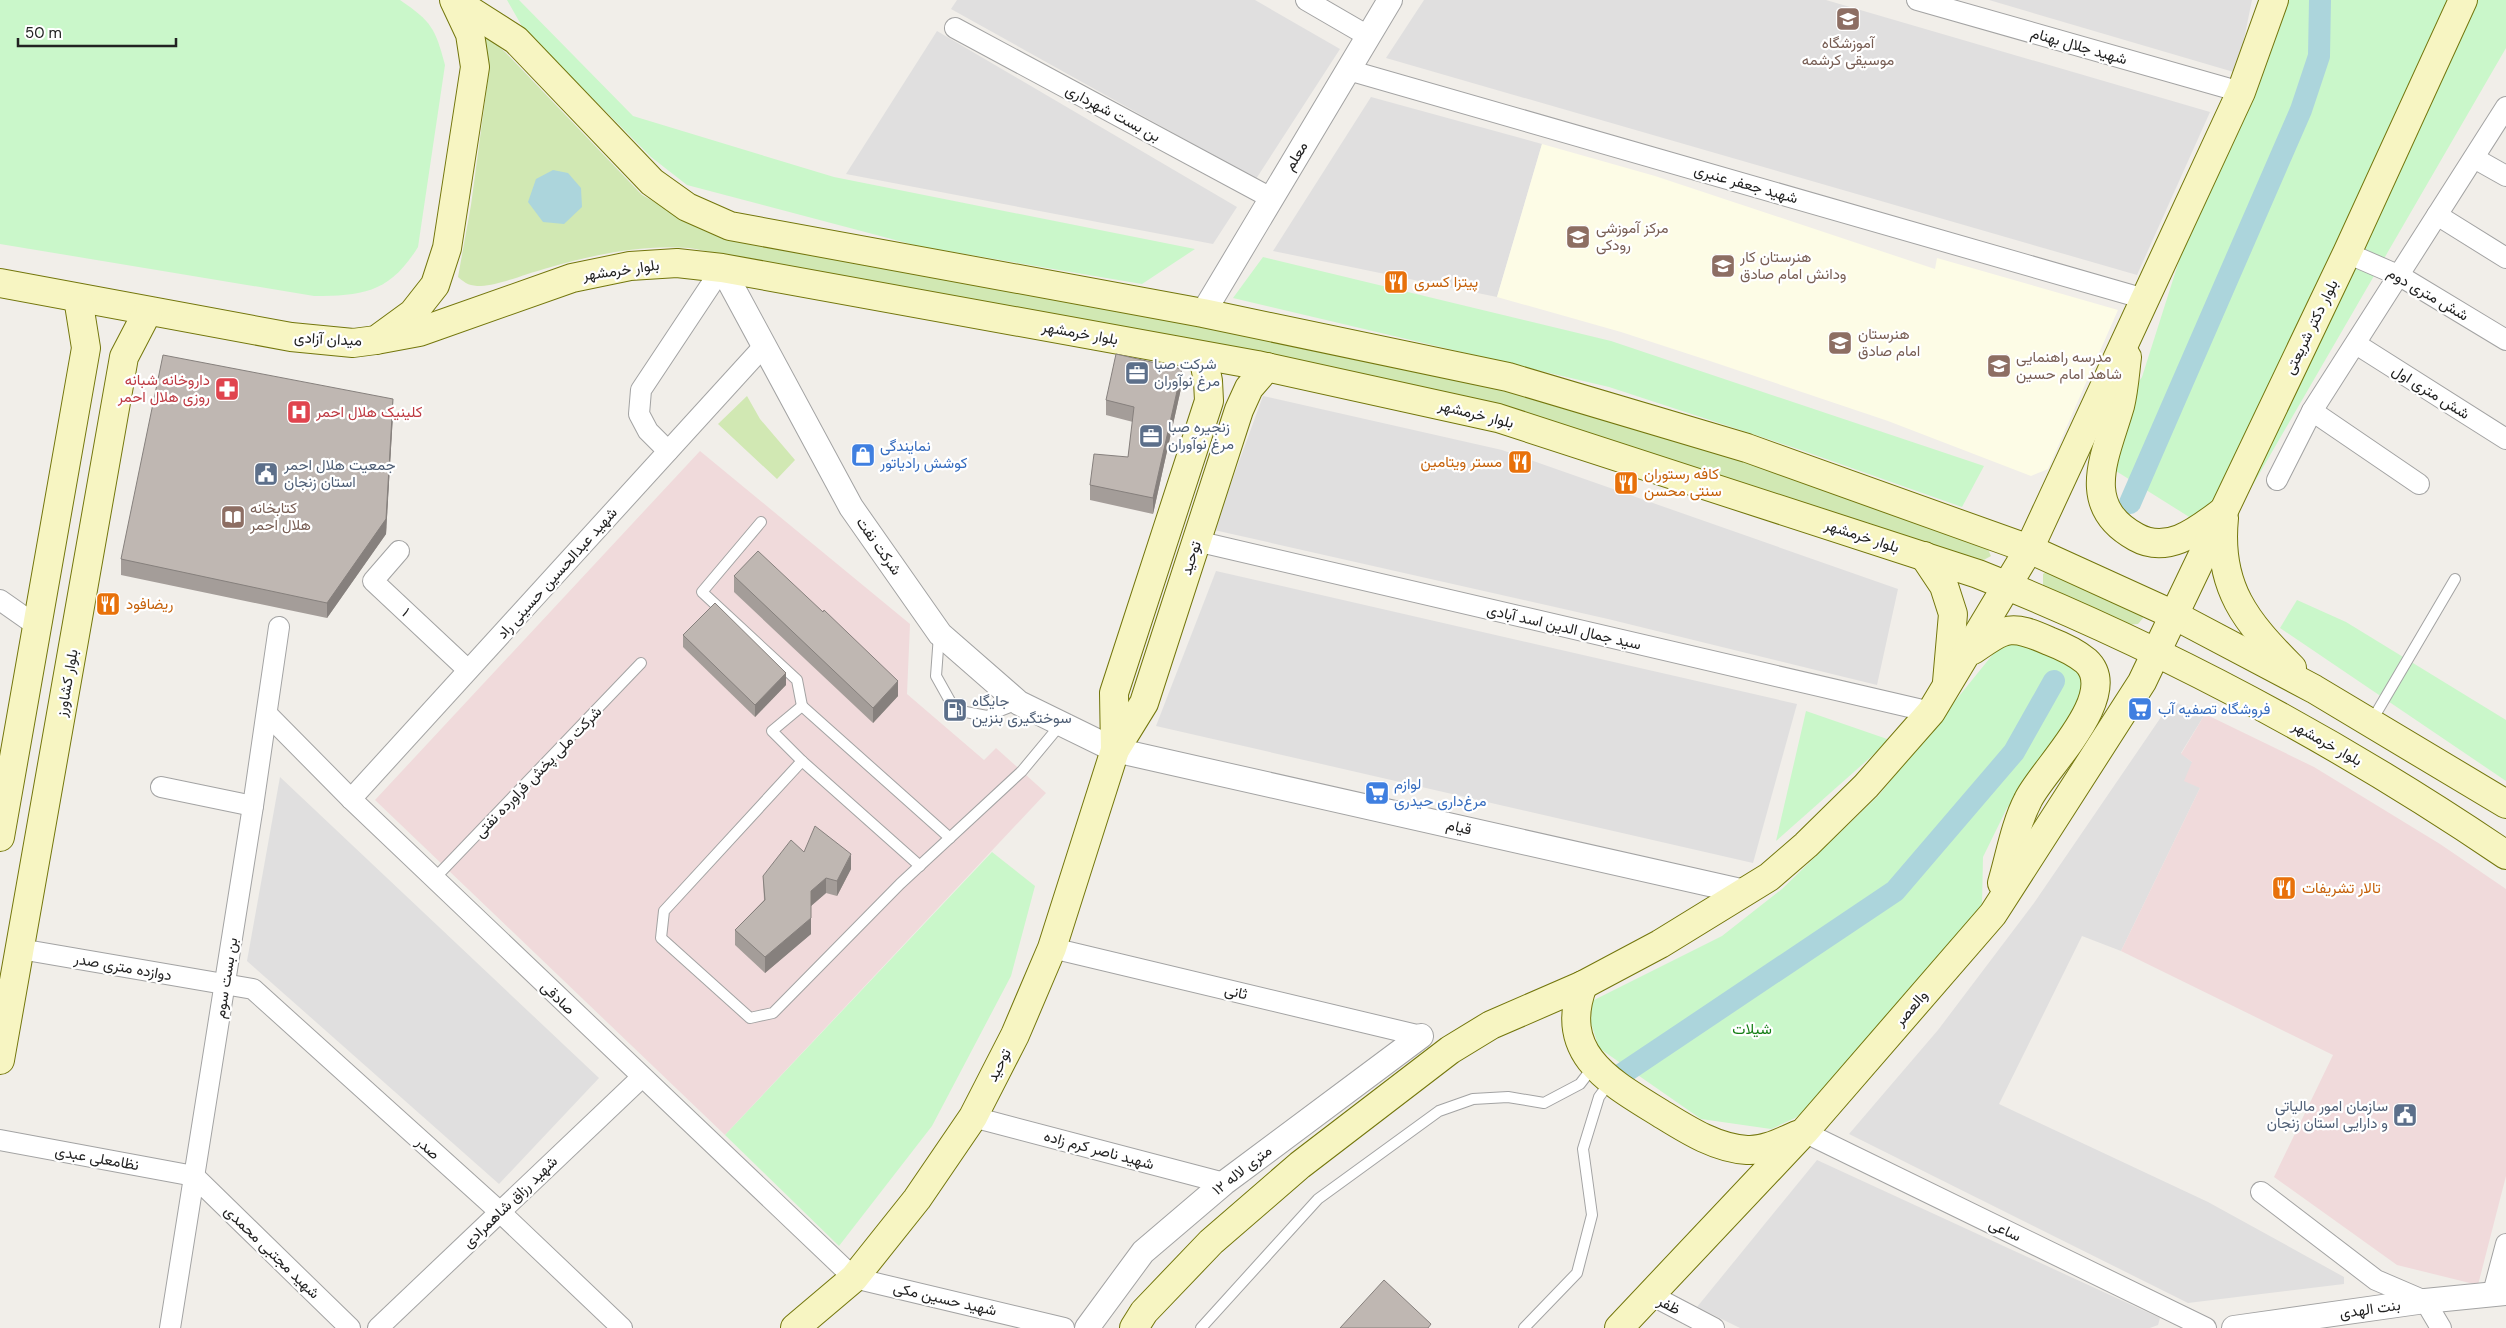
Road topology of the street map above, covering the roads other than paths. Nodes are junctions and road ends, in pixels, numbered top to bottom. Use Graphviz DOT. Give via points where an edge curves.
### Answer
graph roads {
  1 [pos="455,0"];
  2 [pos="1306,0"];
  3 [pos="1390,0"];
  4 [pos="1917,0"];
  5 [pos="2274,0"];
  6 [pos="2463,0"];
  7 [pos="955,28"];
  8 [pos="1368,36"];
  9 [pos="1348,70"];
  10 [pos="2241,92"];
  11 [pos="2506,107"];
  12 [pos="2474,158"];
  13 [pos="2506,176"];
  14 [pos="1272,198"];
  15 [pos="2437,216"];
  16 [pos="2347,254"];
  17 [pos="2506,258"];
  18 [pos="722,268"];
  19 [pos="2400,276"];
  20 [pos="0,283"];
  21 [pos="78,298"];
  22 [pos="2145,299"];
  23 [pos="148,311"];
  24 [pos="1203,313"];
  25 [pos="2131,328"];
  26 [pos="376,340"];
  27 [pos="2506,340"];
  28 [pos="2356,344"];
  29 [pos="764,346"];
  30 [pos="86,348"];
  31 [pos="124,356"];
  32 [pos="1203,356"];
  33 [pos="1267,367"];
  34 [pos="1209,400"];
  35 [pos="1239,410"];
  36 [pos="2312,411"];
  37 [pos="2506,439"];
  38 [pos="668,451"];
  39 [pos="2277,480"];
  40 [pos="2419,484"];
  41 [pos="2225,509"];
  42 [pos="761,522"];
  43 [pos="1196,541"];
  44 [pos="2029,549"];
  45 [pos="399,552"];
  46 [pos="1924,556"];
  47 [pos="2455,579"];
  48 [pos="2008,586"];
  49 [pos="0,600"];
  50 [pos="2174,615"];
  51 [pos="37,626"];
  52 [pos="279,627"];
  53 [pos="940,634"];
  54 [pos="2156,653"];
  55 [pos="1968,654"];
  56 [pos="641,663"];
  57 [pos="468,670"];
  58 [pos="1946,687"];
  59 [pos="2314,690"];
  60 [pos="1019,703"];
  61 [pos="802,706"];
  62 [pos="1931,712"];
  63 [pos="267,714"];
  64 [pos="2371,723"];
  65 [pos="1061,724"];
  66 [pos="8,742"];
  67 [pos="1115,750"];
  68 [pos="802,761"];
  69 [pos="162,787"];
  70 [pos="351,799"];
  71 [pos="2506,804"];
  72 [pos="253,806"];
  73 [pos="0,837"];
  74 [pos="950,838"];
  75 [pos="2506,855"];
  76 [pos="920,866"];
  77 [pos="434,879"];
  78 [pos="1745,892"];
  79 [pos="1992,914"];
  80 [pos="1052,948"];
  81 [pos="20,949"];
  82 [pos="226,984"];
  83 [pos="1583,985"];
  84 [pos="1421,1036"];
  85 [pos="0,1060"];
  86 [pos="1602,1074"];
  87 [pos="642,1077"];
  88 [pos="973,1118"];
  89 [pos="1804,1132"];
  90 [pos="0,1140"];
  91 [pos="194,1176"];
  92 [pos="1224,1183"];
  93 [pos="2261,1192"];
  94 [pos="500,1212"];
  95 [pos="2506,1244"];
  96 [pos="854,1278"];
  97 [pos="2499,1293"];
  98 [pos="1651,1295"];
  99 [pos="2425,1301"];
  100 [pos="170,1328"];
  101 [pos="350,1328"];
  102 [pos="378,1328"];
  103 [pos="622,1328"];
  104 [pos="795,1328"];
  105 [pos="1064,1328"];
  106 [pos="1087,1328"];
  107 [pos="1134,1328"];
  108 [pos="1202,1328"];
  109 [pos="1524,1328"];
  110 [pos="1619,1328"];
  111 [pos="1714,1328"];
  112 [pos="2206,1328"];
  113 [pos="2234,1328"];
  114 [pos="2441,1328"];
  1 -- 24 [label="main road" via="516,40 652,182 687,208 707,217 730,226"];
  1 -- 26 [label="main road, میدان آزادی" via="470,34 475,67 447,248 435,285 413,313"];
  2 -- 8 [label="street"];
  3 -- 8 [label="street, معلم"];
  4 -- 10 [label="street, شهید جلال بهنام"];
  5 -- 10 [label="main road"];
  6 -- 16 [label="main road, بلوار دکتر شریعتی"];
  7 -- 14 [label="street, بن بست شهرداری"];
  8 -- 9 [label="street, معلم"];
  9 -- 14 [label="street, معلم"];
  9 -- 22 [label="street, شهید جعفر عنبری"];
  10 -- 22 [label="main road"];
  11 -- 12 [label="street"];
  12 -- 13 [label="street"];
  12 -- 15 [label="street"];
  14 -- 24 [label="street, معلم"];
  15 -- 17 [label="street"];
  15 -- 19 [label="street"];
  16 -- 19 [label="street, شش متری دوم"];
  16 -- 41 [label="main road, بلوار دکتر شریعتی"];
  18 -- 26 [label="main road, بلوار خرمشهر" via="677,263 630,266 581,276 419,332"];
  18 -- 29 [label="street, شرکت نفت"];
  18 -- 32 [label="main road, بلوار خرمشهر"];
  18 -- 38 [label="street" via="640,390 639,414 648,430"];
  19 -- 27 [label="street, شش متری دوم"];
  19 -- 28 [label="street"];
  20 -- 21 [label="main road, میدان آزادی"];
  21 -- 23 [label="main road, میدان آزادی"];
  21 -- 30 [label="main road"];
  22 -- 25 [label="main road"];
  23 -- 26 [label="main road, میدان آزادی" via="291,337 353,343"];
  23 -- 31 [label="main road, بلوار کشاورز"];
  24 -- 44 [label="main road" via="1508,377 1747,448"];
  25 -- 41 [label="main road" via="2121,403 2100,474 2100,494 2108,513 2121,529 2139,539 2159,543 2188,536"];
  25 -- 44 [label="main road"];
  28 -- 36 [label="street"];
  28 -- 37 [label="street, شش متری اول"];
  29 -- 38 [label="street, شهید عبدالحسین حسینی راد"];
  29 -- 53 [label="street, شرکت نفت" via="851,507"];
  30 -- 31 [label="main road" via="112,347"];
  30 -- 51 [label="main road"];
  31 -- 81 [label="main road, بلوار کشاورز"];
  32 -- 33 [label="main road, بلوار خرمشهر"];
  32 -- 34 [label="main road, توحید"];
  33 -- 35 [label="main road, توحید" via="1249,388"];
  33 -- 46 [label="main road, بلوار خرمشهر" via="1498,418"];
  34 -- 35 [label="main road" via="1220,398"];
  34 -- 67 [label="main road, توحید" via="1114,693"];
  35 -- 43 [label="main road, توحید"];
  36 -- 39 [label="street"];
  36 -- 40 [label="street"];
  38 -- 57 [label="street, شهید عبدالحسین حسینی راد"];
  41 -- 50 [label="main road, بلوار دکتر شریعتی"];
  41 -- 59 [label="main road" via="2223,547 2227,579 2251,624"];
  42 -- 61 [label="lane" via="702,592 797,680"];
  43 -- 62 [label="street, سید جمال الدین اسد آبادی"];
  43 -- 67 [label="main road, توحید" via="1144,703"];
  44 -- 48 [label="main road"];
  44 -- 50 [label="main road"];
  45 -- 57 [label="street, ۱" via="373,581"];
  46 -- 48 [label="main road, بلوار خرمشهر"];
  46 -- 58 [label="main road" via="1944,586 1953,614"];
  47 -- 64 [label="lane"];
  48 -- 54 [label="main road, بلوار خرمشهر"];
  48 -- 55 [label="main road"];
  49 -- 51 [label="street"];
  50 -- 54 [label="main road, بلوار دکتر شریعتی"];
  50 -- 59 [label="main road"];
  51 -- 66 [label="main road"];
  52 -- 63 [label="street, بن بست سوم"];
  53 -- 60 [label="street, شرکت نفت"];
  53 -- 60 [label="lane" via="936,676 955,710 987,716"];
  54 -- 75 [label="main road, بلوار خرمشهر" via="2353,757"];
  54 -- 79 [label="main road, والعصر" via="2142,682"];
  55 -- 58 [label="main road"];
  55 -- 79 [label="main road" via="2000,631 2023,630 2069,649 2087,662 2094,675 2093,699 2082,725 2028,799"];
  56 -- 77 [label="lane, شرکت ملی پخش فراورده نفتی"];
  57 -- 70 [label="street, شهید عبدالحسین حسینی راد"];
  58 -- 62 [label="main road"];
  59 -- 64 [label="main road"];
  60 -- 65 [label="street, شرکت نفت"];
  61 -- 68 [label="lane" via="772,731"];
  61 -- 74 [label="lane"];
  62 -- 78 [label="main road" via="1866,786 1806,845 1769,877"];
  63 -- 70 [label="street, صادقی"];
  63 -- 72 [label="street, بن بست سوم"];
  64 -- 71 [label="main road"];
  65 -- 67 [label="street, شرکت نفت"];
  65 -- 74 [label="lane" via="1022,771"];
  66 -- 73 [label="main road"];
  67 -- 78 [label="street, قیام"];
  67 -- 80 [label="main road, توحید"];
  68 -- 76 [label="lane"];
  68 -- 76 [label="lane" via="664,912 661,938 750,1018 772,1013"];
  69 -- 72 [label="street"];
  70 -- 77 [label="street, صادقی"];
  72 -- 82 [label="street, بن بست سوم"];
  74 -- 76 [label="lane"];
  77 -- 87 [label="street, صادقی"];
  78 -- 83 [label="main road" via="1660,944"];
  79 -- 89 [label="main road, والعصر"];
  80 -- 84 [label="street, ثانی"];
  80 -- 88 [label="main road, توحید"];
  81 -- 82 [label="street, دوازده متری صدر"];
  81 -- 85 [label="main road, بلوار کشاورز"];
  82 -- 91 [label="street, بن بست سوم"];
  82 -- 94 [label="street, صدر" via="253,989"];
  83 -- 86 [label="main road" via="1577,1000 1579,1037"];
  83 -- 107 [label="main road" via="1491,1026 1450,1050 1300,1165 1219,1236 1144,1312"];
  84 -- 92 [label="street, ۱۲ متری لاله"];
  86 -- 89 [label="main road" via="1690,1131 1721,1144 1747,1150 1770,1147"];
  86 -- 108 [label="lane" via="1544,1103 1508,1096 1473,1099 1439,1111 1318,1199"];
  86 -- 109 [label="lane" via="1599,1097 1583,1149 1592,1215 1577,1273"];
  87 -- 94 [label="street, شهید رزاق شاهمرادی"];
  87 -- 96 [label="street, صادقی"];
  88 -- 92 [label="street, شهید ناصر کرم زاده"];
  88 -- 96 [label="main road, توحید" via="917,1199"];
  89 -- 98 [label="main road, والعصر"];
  89 -- 112 [label="street, ساعی"];
  90 -- 91 [label="street, نظامعلی عبدی"];
  91 -- 100 [label="street, بن بست سوم"];
  91 -- 101 [label="street, شهید مجتبی محمدی"];
  92 -- 106 [label="street, ۱۲ متری لاله" via="1143,1252"];
  93 -- 99 [label="street" via="2376,1280"];
  94 -- 102 [label="street, شهید رزاق شاهمرادی"];
  94 -- 103 [label="street, صدر"];
  95 -- 97 [label="street"];
  96 -- 104 [label="main road, توحید"];
  96 -- 105 [label="street, شهید حسین مکی"];
  97 -- 99 [label="street, بنت الهدی"];
  98 -- 110 [label="main road, والعصر"];
  98 -- 111 [label="street, ظفر"];
  99 -- 113 [label="street, بنت الهدی"];
  99 -- 114 [label="street"];
}
